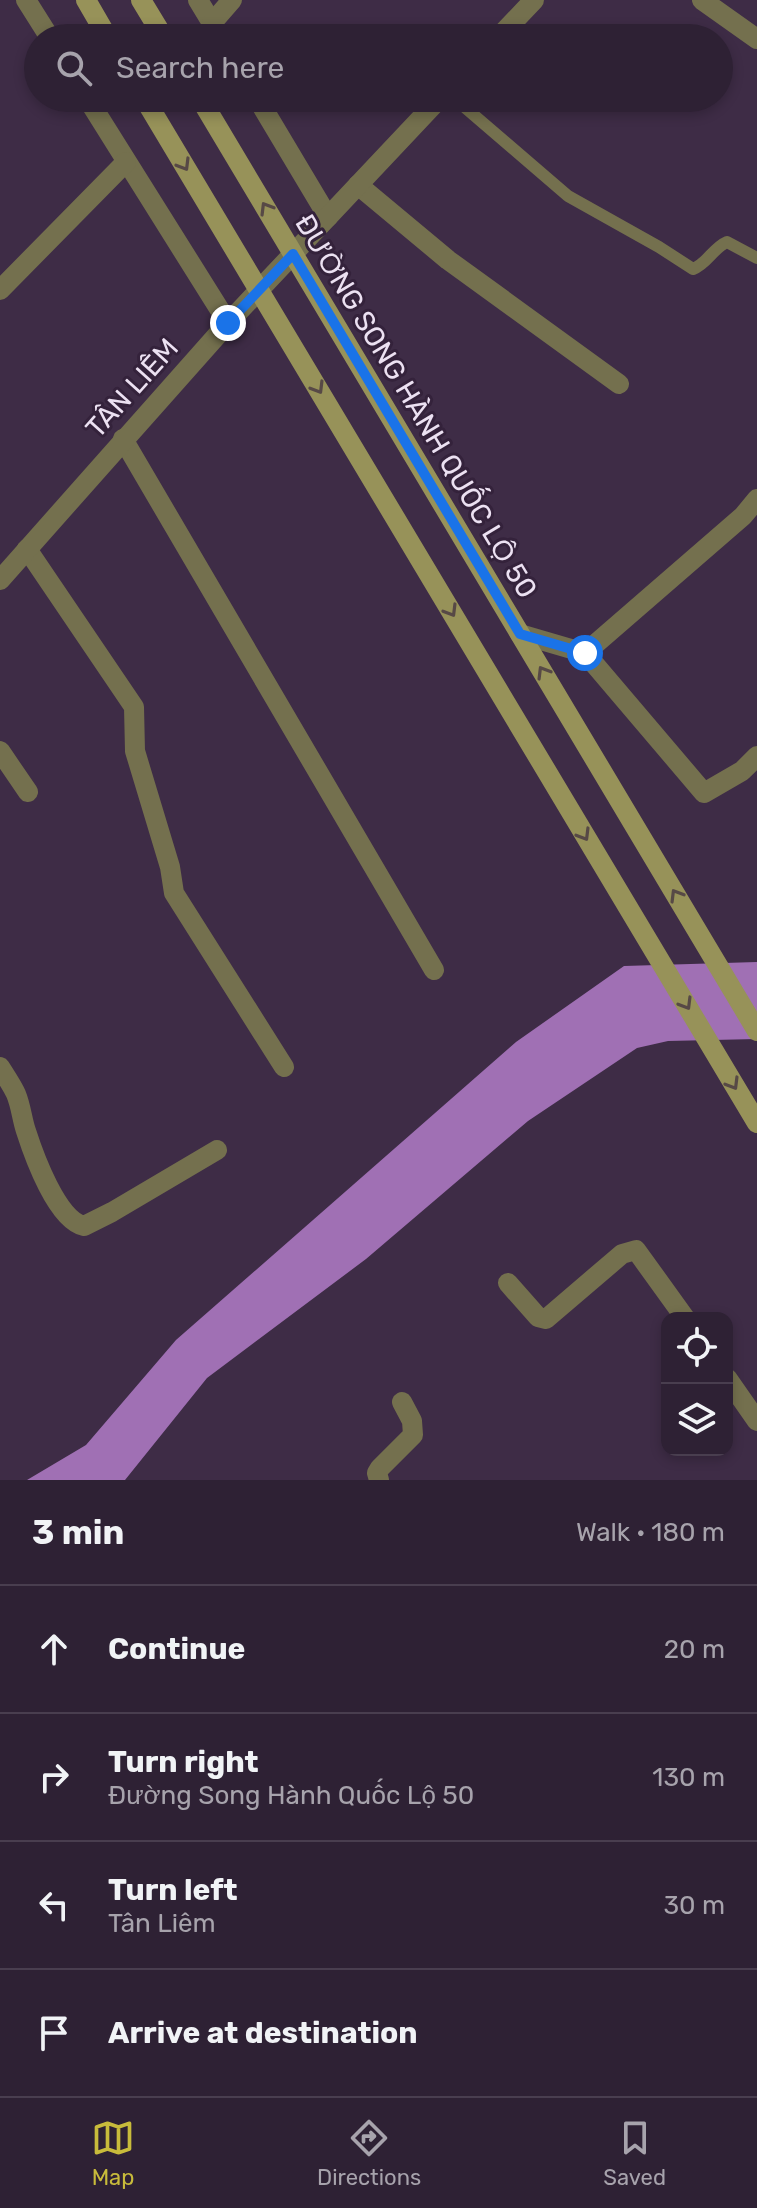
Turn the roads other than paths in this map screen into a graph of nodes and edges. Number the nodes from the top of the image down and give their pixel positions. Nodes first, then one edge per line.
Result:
1 (26, 0) edge
2 (86, 0) edge
3 (141, 0) edge
4 (198, 0) edge
5 (232, 0) edge
6 (534, 0) edge
7 (702, 0) edge
8 (41, 24) edge
9 (100, 24) edge
10 (156, 24) edge
11 (212, 24) edge
12 (219, 24) edge
13 (511, 24) edge
14 (757, 39) edge
15 (96, 112) edge
16 (152, 112) edge
17 (208, 112) edge
18 (265, 112) edge
19 (427, 112) edge
20 (470, 112) edge
21 (126, 162) junction
22 (358, 185) junction
23 (328, 217) junction
24 (293, 254) junction
25 (757, 258) edge
26 (1, 287) edge
27 (259, 290) junction
28 (228, 323) junction
29 (619, 384) dead end
30 (123, 439) junction
31 (757, 499) edge
32 (27, 549) junction
33 (0, 580) edge
34 (520, 634) junction
35 (585, 653) junction
36 (0, 751) edge
37 (757, 756) edge
38 (28, 792) dead end
39 (434, 970) dead end
40 (757, 1031) edge
41 (0, 1067) edge
42 (284, 1067) dead end
43 (757, 1123) edge
44 (217, 1150) dead end
45 (508, 1283) dead end
46 (681, 1312) edge
47 (731, 1384) edge
48 (402, 1402) dead end
49 (757, 1421) edge
50 (379, 1480) edge

1 - 8 street
2 - 9 main road
3 - 10 main road
4 - 11 street
5 - 12 street
6 - 13 street
7 - 14 street
15 - 21 street
16 -> 27 main road
24 -> 17 main road, ĐƯỜNG SONG HÀNH QUỐC LỘ 50
18 - 23 street
19 - 22 street, TÂN LIÊM
20 - 25 lane
21 - 26 street
21 - 28 street
22 - 23 street, TÂN LIÊM
22 - 29 street
23 - 24 street, TÂN LIÊM
24 - 27 street, TÂN LIÊM
24 - 34 main road, ĐƯỜNG SONG HÀNH QUỐC LỘ 50
27 - 28 street, TÂN LIÊM
27 -> 43 main road
28 - 30 street, TÂN LIÊM
30 - 32 street, TÂN LIÊM
30 - 39 street
31 - 35 street
32 - 33 street, TÂN LIÊM
32 - 42 street
34 - 35 street
40 -> 34 main road, ĐƯỜNG SONG HÀNH QUỐC LỘ 50
35 - 37 street
36 - 38 street
41 - 44 street
45 - 46 street
47 - 49 street
48 - 50 street

